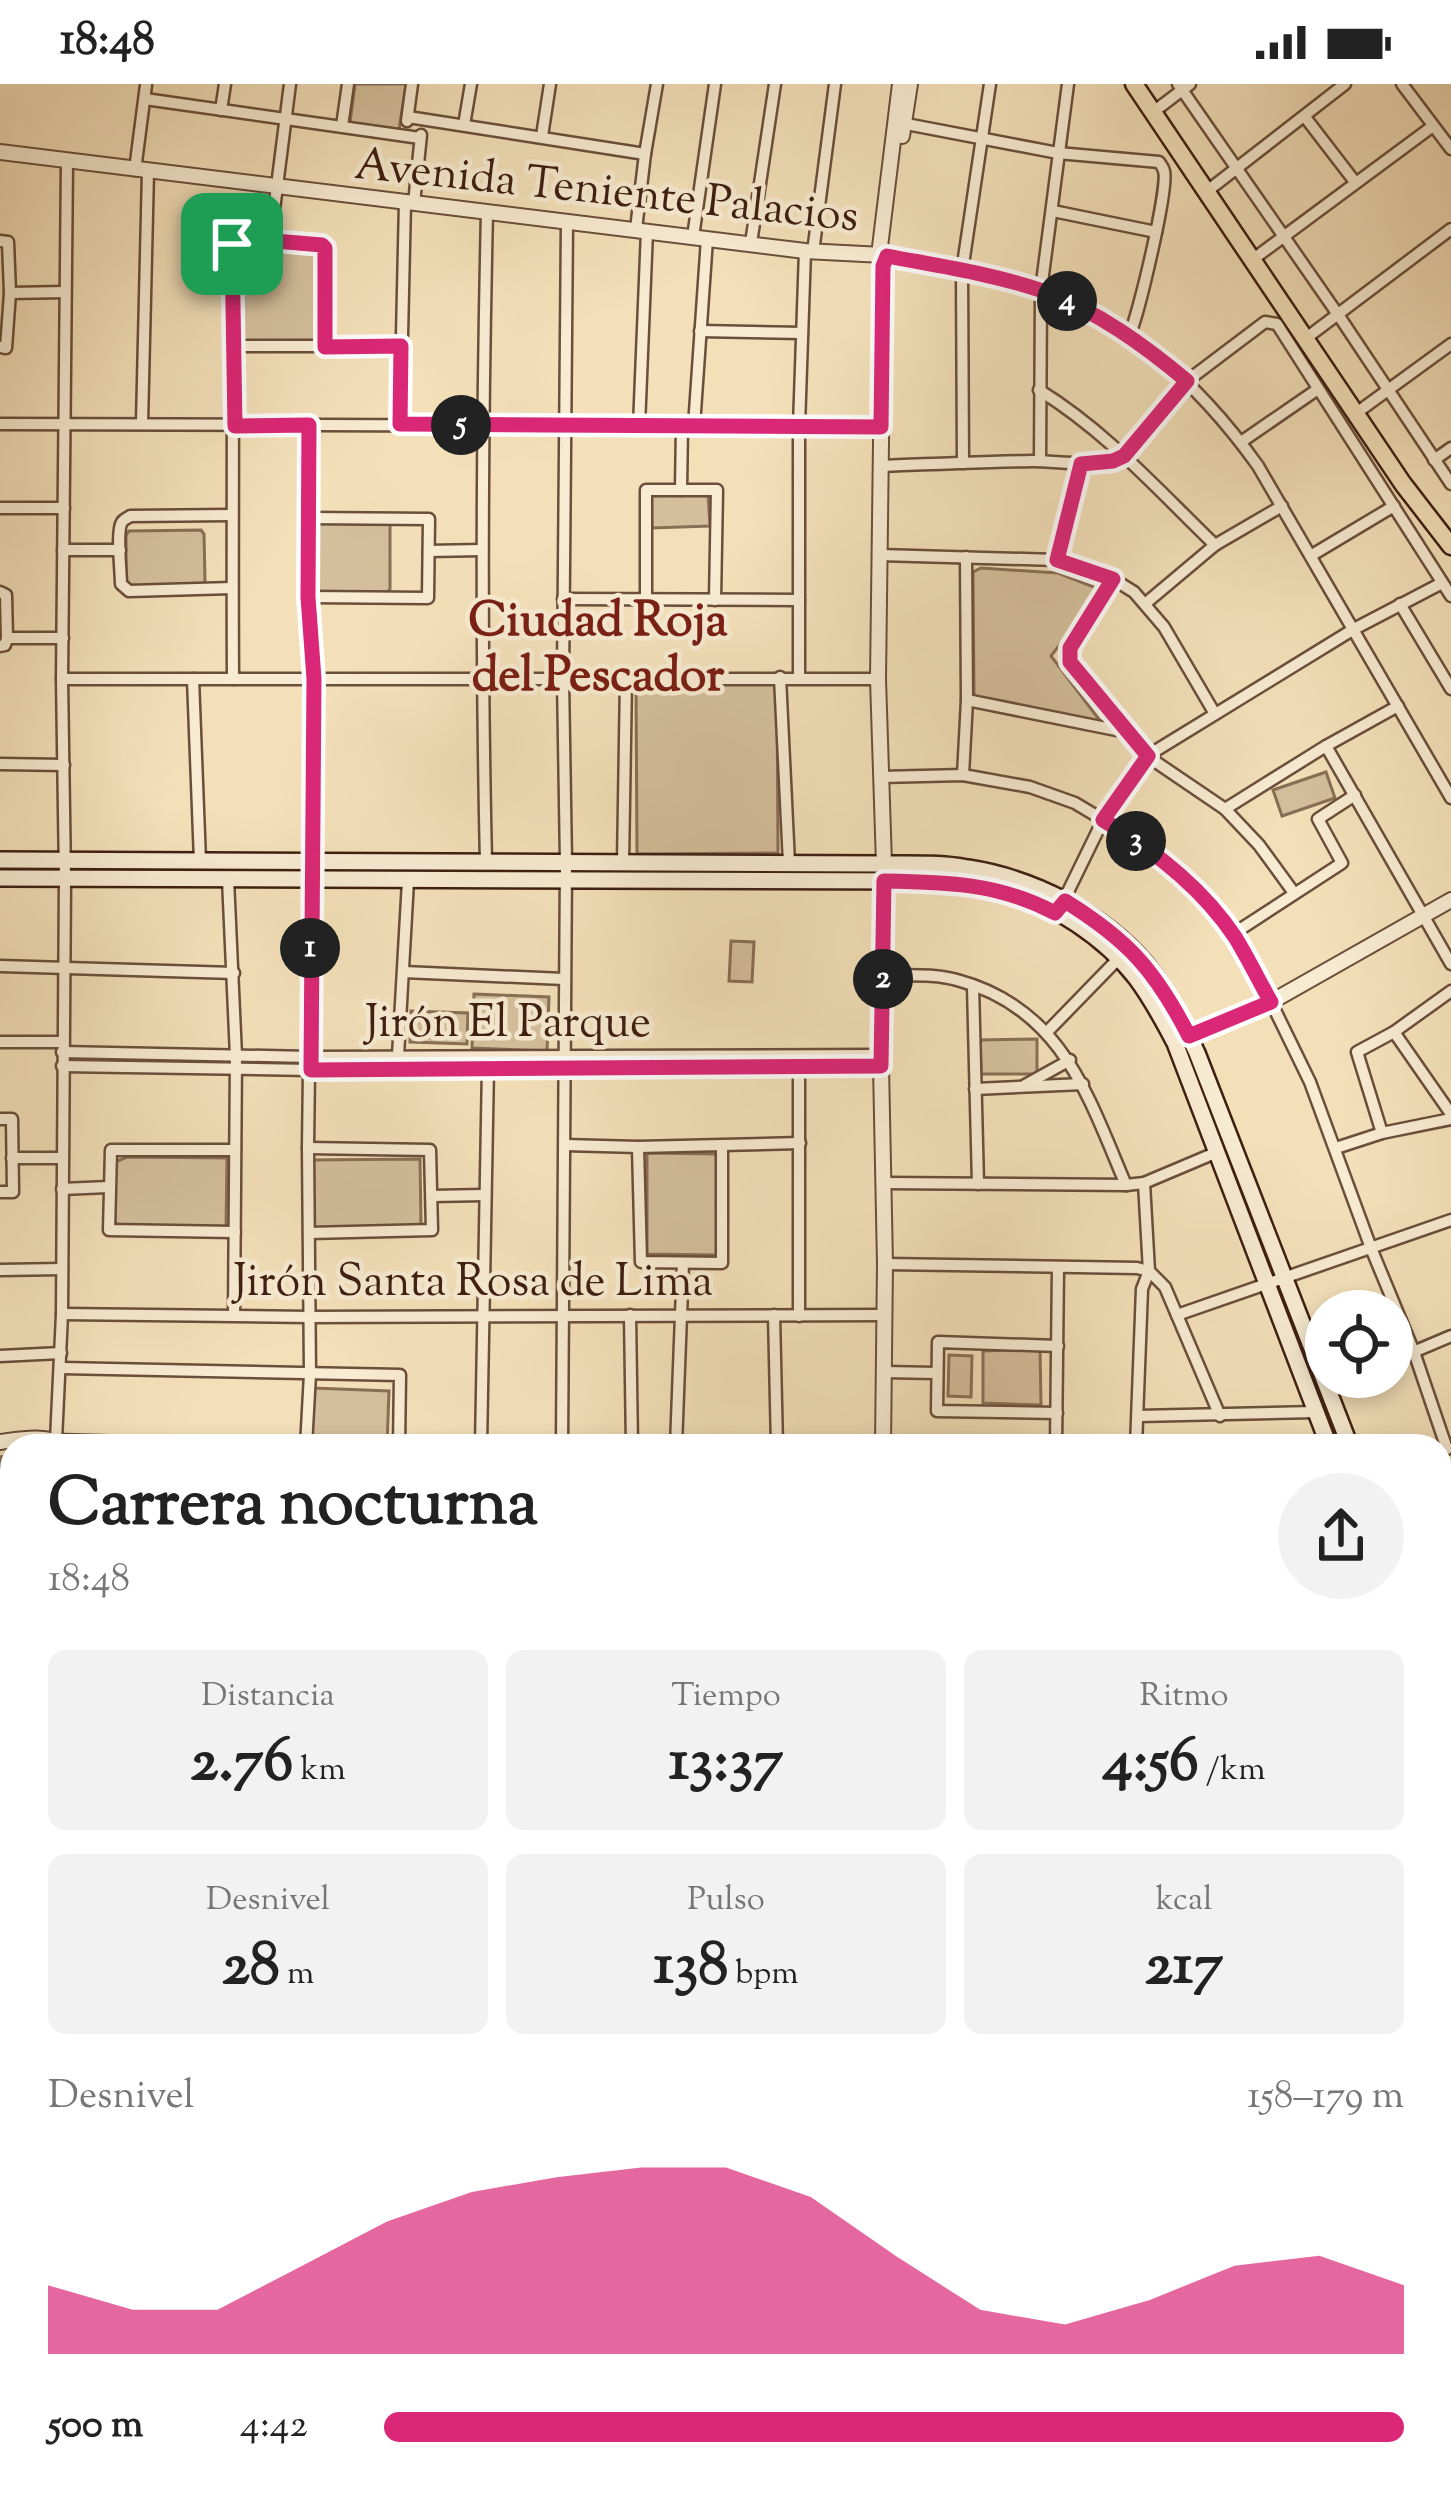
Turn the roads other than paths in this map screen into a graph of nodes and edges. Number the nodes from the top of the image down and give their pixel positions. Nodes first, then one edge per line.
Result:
1 (225, 84) edge
2 (290, 84) edge
3 (348, 84) edge
4 (412, 84) edge
5 (471, 84) edge
6 (550, 84) edge
7 (657, 84) edge
8 (715, 84) edge
9 (775, 84) edge
10 (836, 84) edge
11 (900, 84) edge
12 (910, 84) edge
13 (990, 84) edge
14 (1068, 84) edge
15 (1134, 84) edge
16 (1345, 84) edge
17 (1402, 84) edge
18 (1183, 86) edge
19 (144, 89) edge
20 (221, 110) junction
21 (1152, 112) junction
22 (408, 117) junction
23 (1305, 117) junction
24 (286, 118) junction
25 (423, 119) junction
26 (900, 123) junction
27 (464, 125) junction
28 (342, 126) junction
29 (1433, 126) junction
30 (404, 136) junction
31 (542, 136) junction
32 (420, 138) junction
33 (982, 139) junction
34 (1451, 149) edge
35 (0, 152) edge
36 (1058, 153) junction
37 (645, 154) junction
38 (67, 161) junction
39 (1237, 169) junction
40 (142, 171) junction
41 (1355, 182) junction
42 (278, 187) junction
43 (1206, 192) junction
44 (410, 203) junction
45 (1053, 211) junction
46 (487, 212) junction
47 (567, 222) junction
48 (1451, 229) edge
49 (642, 230) junction
50 (1156, 232) junction
51 (1284, 236) junction
52 (700, 238) junction
53 (0, 241) edge
54 (270, 241) junction
55 (751, 243) junction
56 (809, 251) junction
57 (883, 259) junction
58 (1252, 260) junction
59 (962, 271) junction
60 (1041, 290) junction
61 (10, 292) junction
62 (65, 292) junction
63 (1339, 316) junction
64 (700, 332) junction
65 (802, 333) junction
66 (1129, 336) junction
67 (1305, 339) junction
68 (1451, 344) edge
69 (233, 346) junction
70 (401, 346) junction
71 (0, 347) edge
72 (325, 347) junction
73 (1187, 381) junction
74 (1318, 389) junction
75 (1039, 390) junction
76 (1388, 390) junction
77 (1355, 414) junction
78 (65, 422) junction
79 (142, 423) junction
80 (0, 424) edge
81 (400, 424) junction
82 (565, 424) junction
83 (309, 425) junction
84 (482, 425) junction
85 (235, 426) junction
86 (639, 426) junction
87 (688, 426) junction
88 (799, 426) junction
89 (881, 427) junction
90 (1241, 442) junction
91 (1451, 448) edge
92 (1124, 456) junction
93 (1434, 460) junction
94 (1040, 461) junction
95 (963, 463) junction
96 (1081, 464) junction
97 (882, 466) junction
98 (1451, 484) edge
99 (681, 490) junction
100 (1282, 506) junction
101 (1394, 506) junction
102 (0, 508) edge
103 (64, 508) junction
104 (231, 514) junction
105 (309, 518) junction
106 (1215, 545) junction
107 (1451, 546) edge
108 (63, 550) junction
109 (121, 550) junction
110 (482, 550) junction
111 (429, 551) junction
112 (880, 555) junction
113 (1312, 555) junction
114 (966, 557) junction
115 (1057, 560) junction
116 (1113, 579) junction
117 (1442, 583) junction
118 (232, 588) junction
119 (0, 592) edge
120 (1451, 596) edge
121 (308, 597) junction
122 (563, 599) junction
123 (646, 600) junction
124 (716, 600) junction
125 (799, 600) junction
126 (1146, 603) junction
127 (1400, 604) junction
128 (1354, 628) junction
129 (63, 638) junction
130 (3, 642) edge
131 (780, 677) junction
132 (799, 677) junction
133 (62, 679) junction
134 (194, 679) junction
135 (233, 679) junction
136 (314, 679) junction
137 (562, 679) junction
138 (626, 679) junction
139 (878, 679) junction
140 (482, 680) junction
141 (1451, 689) edge
142 (967, 700) junction
143 (1398, 706) junction
144 (1215, 714) junction
145 (1126, 732) junction
146 (1326, 746) junction
147 (1148, 756) junction
148 (0, 764) edge
149 (64, 765) junction
150 (963, 776) junction
151 (881, 777) junction
152 (1355, 795) junction
153 (1451, 798) edge
154 (1225, 809) junction
155 (1103, 820) junction
156 (0, 860) edge
157 (63, 860) junction
158 (200, 861) junction
159 (313, 861) junction
160 (486, 862) junction
161 (622, 863) junction
162 (789, 863) junction
163 (566, 870) junction
164 (884, 872) junction
165 (0, 878) edge
166 (65, 878) junction
167 (228, 879) junction
168 (310, 880) junction
169 (408, 881) junction
170 (1294, 893) junction
171 (1451, 901) edge
172 (1060, 907) junction
173 (1424, 917) junction
174 (1233, 934) junction
175 (1118, 959) junction
176 (1451, 964) edge
177 (0, 966) edge
178 (62, 968) junction
179 (404, 972) junction
180 (234, 974) junction
181 (883, 975) junction
182 (564, 979) junction
183 (974, 986) junction
184 (1451, 991) edge
185 (1271, 1002) junction
186 (1047, 1032) junction
187 (1394, 1032) junction
188 (1182, 1039) junction
189 (0, 1042) edge
190 (62, 1047) junction
191 (398, 1056) junction
192 (881, 1060) junction
193 (1070, 1060) junction
194 (565, 1061) junction
195 (236, 1063) junction
196 (311, 1064) junction
197 (62, 1066) junction
198 (488, 1067) junction
199 (799, 1067) junction
200 (1083, 1084) junction
201 (1022, 1087) junction
202 (975, 1089) junction
203 (1451, 1116) edge
204 (0, 1119) edge
205 (1382, 1133) junction
206 (800, 1143) junction
207 (565, 1145) junction
208 (722, 1147) junction
209 (308, 1148) junction
210 (638, 1148) junction
211 (1336, 1148) junction
212 (235, 1150) junction
213 (1215, 1153) junction
214 (12, 1158) junction
215 (62, 1159) junction
216 (1144, 1183) junction
217 (884, 1184) junction
218 (978, 1184) junction
219 (1126, 1185) junction
220 (108, 1187) junction
221 (62, 1189) junction
222 (0, 1192) edge
223 (484, 1195) junction
224 (432, 1196) junction
225 (1450, 1224) edge
226 (235, 1232) junction
227 (309, 1233) junction
228 (1371, 1248) junction
229 (683, 1264) junction
230 (885, 1264) junction
231 (1058, 1267) junction
232 (62, 1269) junction
233 (0, 1270) edge
234 (1149, 1270) junction
235 (1286, 1276) junction
236 (1266, 1283) junction
237 (62, 1314) junction
238 (234, 1315) junction
239 (485, 1315) junction
240 (682, 1315) junction
241 (774, 1315) junction
242 (883, 1315) junction
243 (1177, 1315) junction
244 (562, 1316) junction
245 (630, 1316) junction
246 (799, 1316) junction
247 (309, 1317) junction
248 (1305, 1329) edge
249 (1451, 1336) edge
250 (1058, 1346) junction
251 (1414, 1352) junction
252 (61, 1353) junction
253 (0, 1356) edge
254 (61, 1368) junction
255 (885, 1372) junction
256 (936, 1372) junction
257 (310, 1374) junction
258 (1330, 1398) edge
259 (1316, 1412) junction
260 (1057, 1413) junction
261 (1138, 1416) junction
262 (1220, 1416) junction
263 (61, 1434) edge
264 (307, 1434) edge
265 (399, 1434) edge
266 (481, 1434) edge
267 (562, 1434) edge
268 (632, 1434) edge
269 (677, 1434) edge
270 (777, 1434) edge
271 (883, 1434) edge
272 (1056, 1434) edge
273 (1137, 1434) edge
274 (1324, 1434) edge
275 (1345, 1434) edge
276 (1441, 1434) edge

1 - 20 street
2 - 24 street
3 - 28 street
4 - 22 street
5 - 27 street
6 - 31 street
7 - 37 street
8 - 52 street
9 - 55 street
10 - 56 street
11 - 26 street
12 - 26 street
13 - 33 street
14 - 36 street
15 - 21 main road
16 - 23 street
17 - 29 street
18 - 21 street
18 - 39 street
19 - 20 street
19 - 40 street
20 - 24 street
21 - 43 main road
22 - 25 street
22 - 30 street
23 - 39 street
23 - 41 street
24 - 28 street
24 - 42 street
25 - 27 street
25 - 32 street
26 - 33 street
26 - 57 street
27 - 31 street
28 - 30 street
29 - 34 street
29 - 41 street
30 - 32 street
31 - 37 street
32 - 44 street
33 - 36 street
33 - 59 street
35 - 38 street, Avenida Teniente Palacios
36 - 45 street
36 - 50 street
37 - 49 street
38 - 40 street, Avenida Teniente Palacios
38 - 62 street
39 - 43 street
39 - 51 street
40 - 42 street, Avenida Teniente Palacios
40 - 79 street
41 - 51 street
42 - 44 street, Avenida Teniente Palacios
42 - 54 street
43 - 58 main road
44 - 46 street, Avenida Teniente Palacios
44 - 70 street
45 - 50 street
45 - 60 street
46 - 47 street, Avenida Teniente Palacios
46 - 84 street
47 - 49 street, Avenida Teniente Palacios
47 - 82 street
48 - 63 street
49 - 52 street, Avenida Teniente Palacios
49 - 86 street
50 - 66 street
51 - 58 street
51 - 63 street
52 - 55 street, Avenida Teniente Palacios
52 - 64 street
53 - 61 street
54 - 69 street
54 - 72 street
55 - 56 street, Avenida Teniente Palacios
56 - 57 street, Avenida Teniente Palacios
56 - 65 street
57 - 59 street, Avenida Teniente Palacios
57 - 89 street
58 - 67 main road
59 - 60 street, Avenida Teniente Palacios
59 - 95 street
60 - 66 street, Avenida Teniente Palacios
60 - 75 street
61 - 62 street
61 - 71 street
62 - 78 street
63 - 67 street
63 - 76 street
64 - 65 street
64 - 87 street
65 - 88 street
66 - 73 street, Avenida Teniente Palacios
67 - 77 main road
68 - 76 street
69 - 72 street
69 - 85 street
70 - 72 street
70 - 81 street
73 - 74 street
73 - 90 street, Avenida Teniente Palacios
73 - 92 street
74 - 90 street
74 - 101 street
75 - 92 street
75 - 94 street
76 - 77 street
76 - 93 street
77 - 107 main road
78 - 79 street
78 - 80 street
78 - 103 street
79 - 85 street
81 - 83 street
81 - 84 street
82 - 84 street
82 - 86 street
82 - 122 street
83 - 85 street
83 - 105 street
84 - 110 street
85 - 104 street
86 - 87 street
87 - 88 street
87 - 99 street
88 - 89 street
88 - 125 street
89 - 97 street
90 - 100 street, Avenida Teniente Palacios
91 - 93 street
92 - 96 street
92 - 106 street
93 - 98 street
94 - 95 street
94 - 96 street
95 - 97 street
96 - 115 street
97 - 112 street
99 - 123 street
99 - 124 street
100 - 106 street
100 - 113 street, Avenida Teniente Palacios
101 - 113 street
101 - 117 street
102 - 103 street
103 - 108 street
104 - 109 street
104 - 118 street
105 - 111 street
105 - 121 street
106 - 126 street
108 - 109 street
108 - 129 street
109 - 118 street
110 - 111 street
110 - 140 street
111 - 121 street
112 - 114 street
112 - 139 street
113 - 128 street, Avenida Teniente Palacios
114 - 115 street
114 - 142 street
115 - 116 street
116 - 126 street
116 - 145 street
117 - 120 street
117 - 127 street
118 - 135 street
119 - 130 street
121 - 136 street
122 - 123 street
122 - 137 street
123 - 124 street
124 - 125 street
125 - 132 street
126 - 144 street
127 - 128 street
127 - 141 street
128 - 143 street, Avenida Teniente Palacios
128 - 144 street
129 - 130 street
129 - 133 street
131 - 132 street
131 - 138 street
131 - 162 street
132 - 139 street
133 - 134 street
133 - 149 street
134 - 135 street
134 - 158 street
135 - 136 street
136 - 140 street
136 - 159 street
137 - 138 street
137 - 140 street
137 - 163 street
138 - 161 street
139 - 151 street
140 - 160 street
142 - 145 street
142 - 150 street
143 - 146 street
143 - 153 street, Avenida Teniente Palacios
144 - 147 street
145 - 147 street
146 - 152 street
146 - 154 street
147 - 154 street
147 - 155 street
148 - 149 street
149 - 157 street
150 - 151 street
150 - 155 street
151 - 164 street
152 - 170 street
152 - 173 street
154 - 170 street
155 - 172 street
155 - 174 street
156 - 157 main road
157 - 158 main road
157 - 166 street
158 - 159 main road
159 - 160 main road
159 - 168 street
160 - 163 main road
161 - 162 main road
161 - 163 main road
162 - 164 main road
163 - 164 main road
163 - 169 main road
163 - 182 street
164 - 172 main road
164 - 181 street
165 - 166 main road
166 - 167 main road
166 - 178 street
167 - 168 main road
167 - 180 street
168 - 169 main road
168 - 196 street
169 - 179 street
170 - 174 street
171 - 173 street
172 - 175 main road
172 - 188 main road
173 - 176 street
173 - 185 street
174 - 185 street
175 - 186 street
175 - 188 main road
177 - 178 street
178 - 180 street
178 - 190 street
179 - 182 street
179 - 191 street
180 - 195 street
181 - 183 street
181 - 192 street
182 - 194 street
183 - 186 street
183 - 202 street
184 - 187 street
185 - 188 street
185 - 211 street
186 - 193 street
187 - 203 street
187 - 205 street
188 - 213 main road
188 - 235 main road
189 - 190 street, Jirón El Parque
190 - 195 street, Jirón El Parque
190 - 197 street
191 - 194 street, Jirón El Parque
191 - 196 street, Jirón El Parque
192 - 194 street, Jirón El Parque
192 - 199 street, Jirón El Parque
192 - 217 street
193 - 200 street
193 - 201 street
194 - 198 street, Jirón El Parque
194 - 199 street, Jirón El Parque
194 - 207 street
195 - 196 street, Jirón El Parque
195 - 197 street, Jirón El Parque
195 - 212 street
196 - 198 street, Jirón El Parque
196 - 209 street
197 - 215 street
198 - 223 street
199 - 206 street
200 - 201 street
200 - 219 street
201 - 202 street
202 - 218 street
203 - 205 street
204 - 214 street
205 - 211 street
206 - 208 street
206 - 246 street
207 - 210 street
207 - 244 street
208 - 210 street
208 - 229 street
209 - 224 street
209 - 227 street
210 - 229 street
211 - 228 street
212 - 220 street
212 - 226 street
213 - 216 street
213 - 236 main road
214 - 215 street
214 - 222 street
215 - 221 street
216 - 219 street
216 - 234 street
217 - 218 street
217 - 230 street
218 - 219 street
220 - 221 street
220 - 226 street
221 - 232 street
223 - 224 street
223 - 239 street
224 - 227 street
225 - 228 street
226 - 238 street
227 - 247 street
228 - 235 street
228 - 251 street
229 - 240 street
230 - 231 street
230 - 242 street
231 - 234 street
231 - 250 street
232 - 233 street
232 - 237 street
234 - 243 street
234 - 261 street
235 - 236 street
235 - 248 main road
236 - 243 street
236 - 259 main road
237 - 238 street, Jirón Santa Rosa de Lima
237 - 252 street
238 - 247 street, Jirón Santa Rosa de Lima
239 - 244 street, Jirón Santa Rosa de Lima
239 - 247 street, Jirón Santa Rosa de Lima
239 - 266 street
240 - 241 street, Jirón Santa Rosa de Lima
240 - 245 street, Jirón Santa Rosa de Lima
240 - 269 street
241 - 246 street, Jirón Santa Rosa de Lima
241 - 270 street
242 - 246 street, Jirón Santa Rosa de Lima
242 - 255 street
243 - 262 street
244 - 245 street, Jirón Santa Rosa de Lima
244 - 267 street
245 - 268 street
247 - 257 street
249 - 251 street
250 - 256 street
250 - 260 street
251 - 276 street
252 - 253 street
252 - 254 street
254 - 257 street
254 - 263 street
255 - 256 street
255 - 271 street
256 - 260 street
257 - 264 street
257 - 265 street
258 - 275 main road
259 - 262 street
259 - 274 main road
260 - 272 street
261 - 262 street
261 - 273 street

